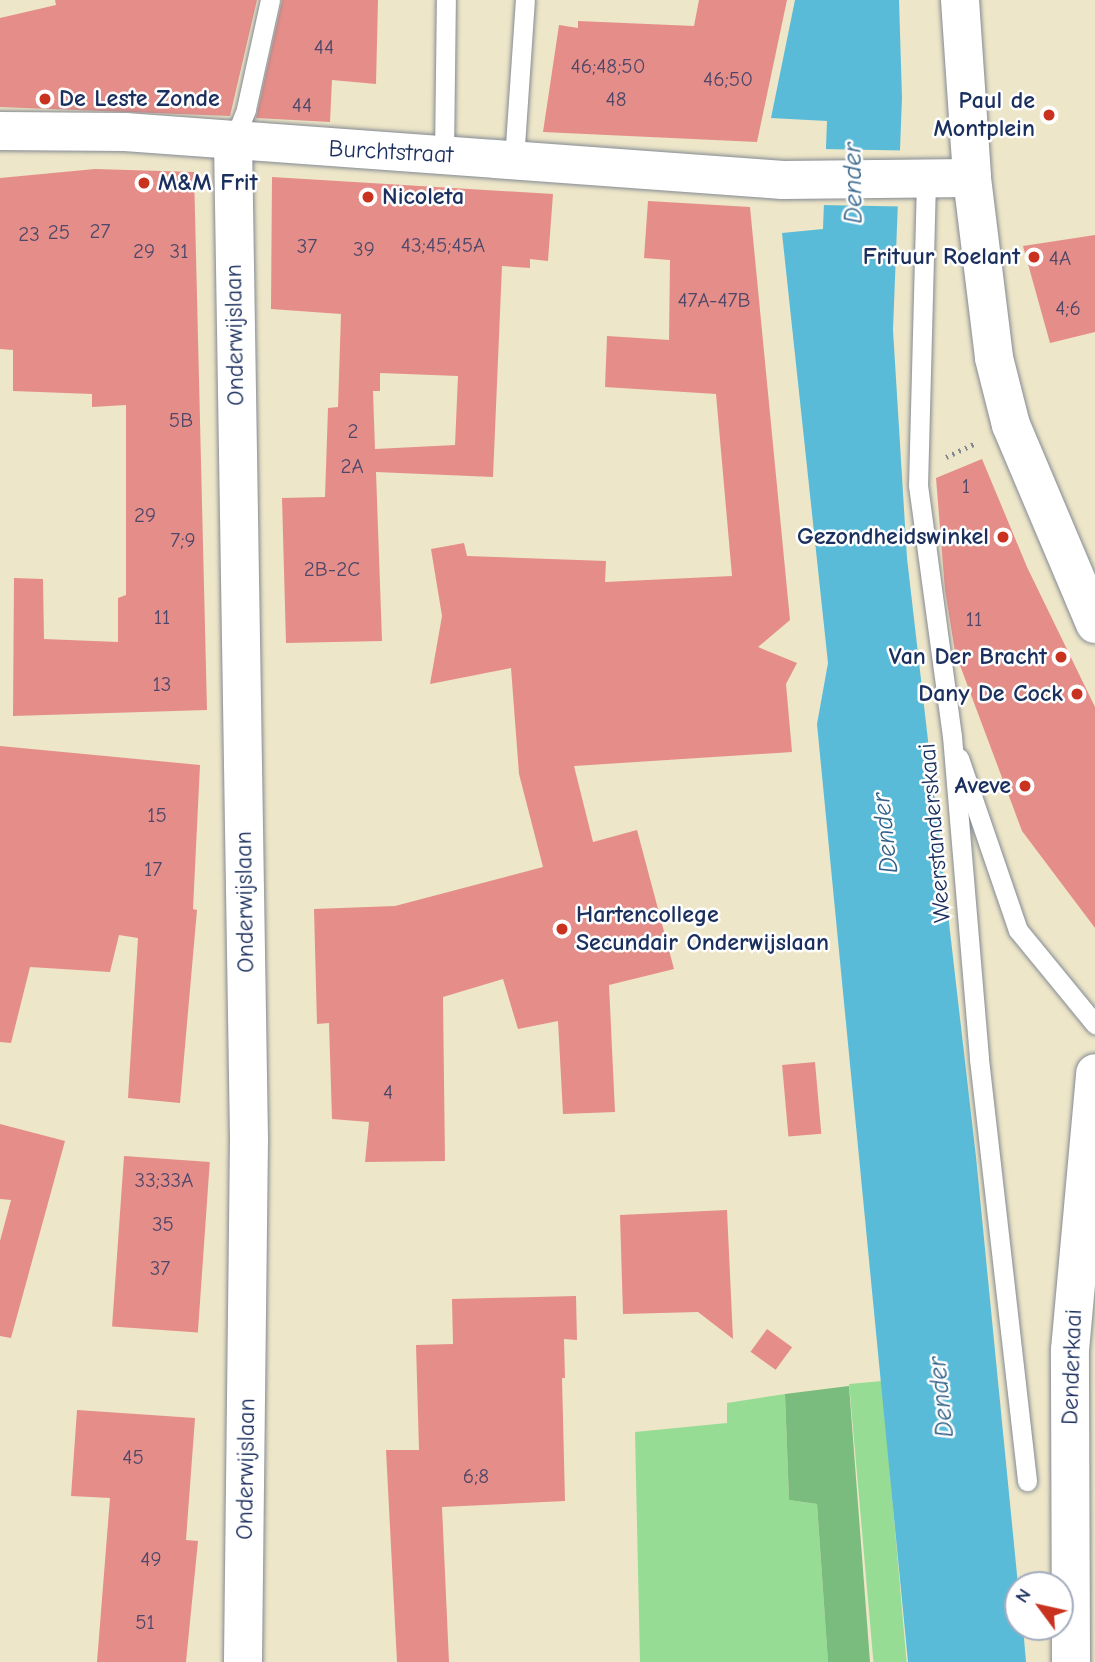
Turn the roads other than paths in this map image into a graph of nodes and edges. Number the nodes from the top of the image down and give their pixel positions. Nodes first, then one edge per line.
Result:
1 (270, 0) edge
2 (446, 0) edge
3 (525, 0) edge
4 (960, 0) edge
5 (0, 131) edge
6 (233, 142) junction
7 (444, 155) junction
8 (514, 160) junction
9 (972, 178) junction
10 (915, 181) junction
11 (1095, 624) edge
12 (952, 736) junction
13 (1095, 1024) edge
14 (1095, 1073) edge
15 (1027, 1481) dead end
16 (243, 1662) edge
17 (1071, 1662) edge

1 - 6 lane
2 - 7 lane
3 - 8 lane
4 - 9 street
5 - 6 street, Burchtstraat
6 - 7 street, Burchtstraat
6 - 16 street, Onderwijslaan
7 - 8 street, Burchtstraat
8 - 10 street, Burchtstraat
9 - 10 street
9 - 11 street
10 - 12 lane, Weerstanderskaai
12 - 13 lane
12 - 15 lane, Weerstanderskaai
14 - 17 street, Denderkaai

